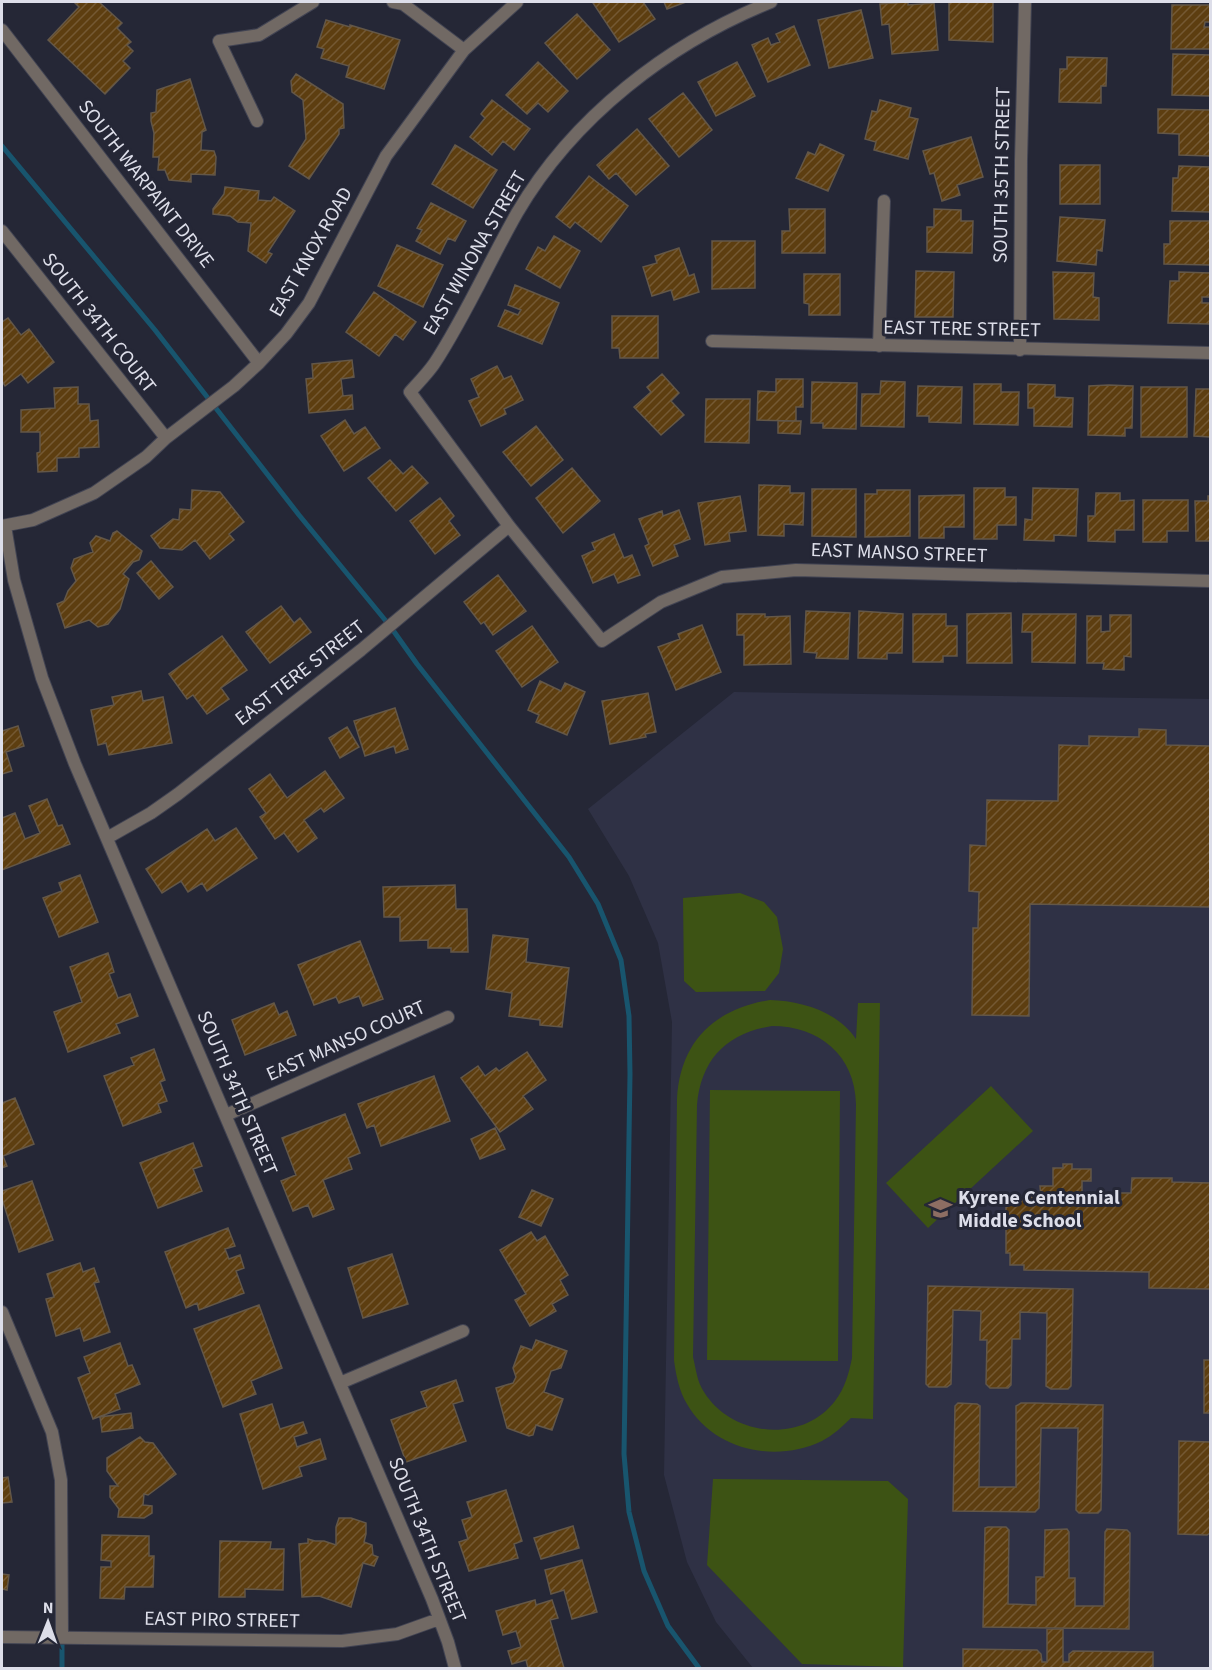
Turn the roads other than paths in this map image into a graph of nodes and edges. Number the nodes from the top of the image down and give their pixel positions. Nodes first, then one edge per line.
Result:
1 (313, 2) edge
2 (393, 2) edge
3 (517, 2) edge
4 (771, 2) edge
5 (1025, 2) edge
6 (2, 30) edge
7 (464, 50) junction
8 (258, 121) dead end
9 (885, 201) dead end
10 (2, 231) edge
11 (712, 341) dead end
12 (879, 346) junction
13 (1020, 350) junction
14 (1210, 353) edge
15 (259, 363) junction
16 (166, 438) junction
17 (3, 526) edge
18 (509, 526) junction
19 (1210, 581) edge
20 (107, 838) junction
21 (448, 1017) dead end
22 (226, 1115) junction
23 (2, 1312) edge
24 (463, 1331) dead end
25 (340, 1383) junction
26 (439, 1619) junction
27 (2, 1637) edge
28 (62, 1638) junction
29 (454, 1668) edge

1 - 8 street
2 - 7 street
3 - 7 street, EAST KNOX ROAD
4 - 18 street, EAST WINONA STREET
5 - 13 street, SOUTH 35TH STREET
6 - 15 street, SOUTH WARPAINT DRIVE
7 - 15 street, EAST KNOX ROAD
9 - 12 street
10 - 16 street, SOUTH 34TH COURT
11 - 12 street, EAST TERE STREET
12 - 13 street, EAST TERE STREET
13 - 14 street, EAST TERE STREET
15 - 16 street, EAST KNOX ROAD
16 - 17 street, EAST KNOX ROAD
17 - 20 street, SOUTH 34TH STREET
18 - 19 street, EAST MANSO STREET
18 - 20 street, EAST TERE STREET
20 - 22 street, SOUTH 34TH STREET
21 - 22 street, EAST MANSO COURT
22 - 25 street, SOUTH 34TH STREET
23 - 28 street
24 - 25 street
25 - 26 street, SOUTH 34TH STREET
26 - 28 street, EAST PIRO STREET
26 - 29 street, SOUTH 34TH STREET
27 - 28 street, EAST PIRO STREET

